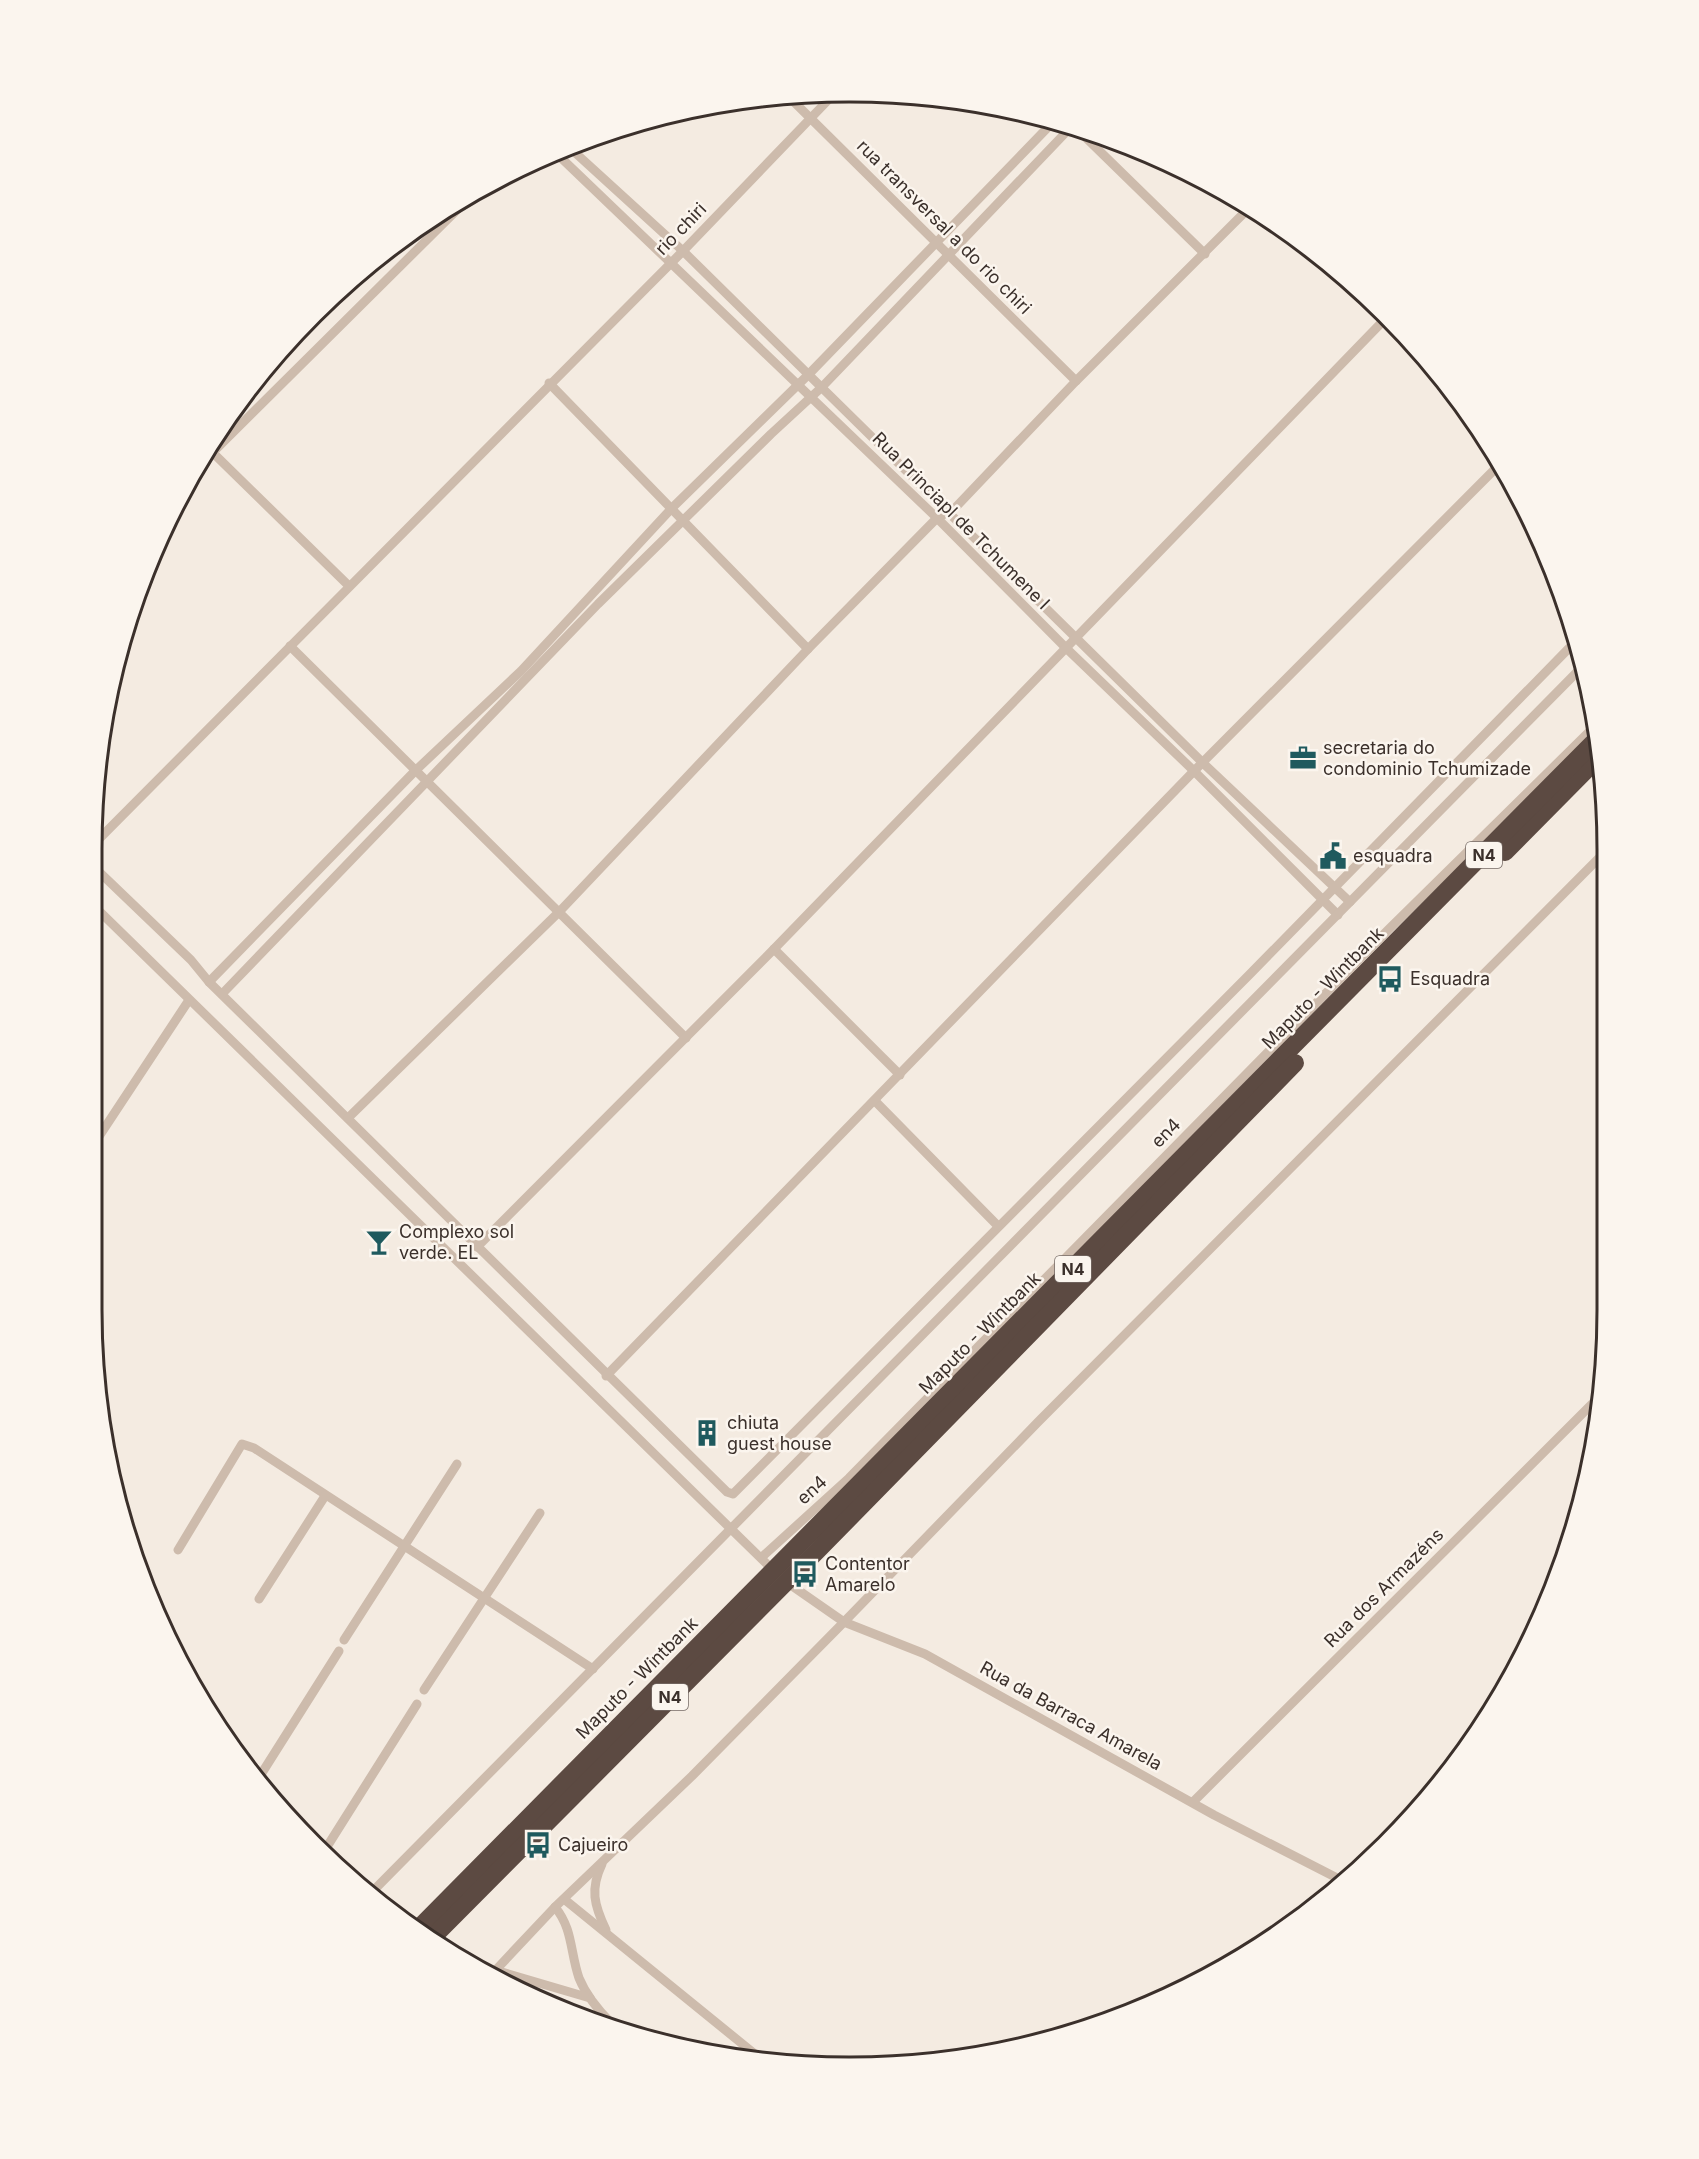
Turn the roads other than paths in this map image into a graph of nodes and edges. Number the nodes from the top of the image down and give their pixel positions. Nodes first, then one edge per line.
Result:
1 (825, 103) edge
2 (797, 104) edge
3 (811, 118) junction
4 (1047, 128) edge
5 (1065, 134) edge
6 (1090, 142) edge
7 (577, 154) edge
8 (563, 159) edge
9 (1243, 214) edge
10 (445, 221) edge
11 (938, 243) junction
12 (682, 251) junction
13 (1204, 254) junction
14 (950, 255) junction
15 (671, 262) junction
16 (1381, 324) edge
17 (809, 374) junction
18 (1076, 381) junction
19 (549, 383) junction
20 (799, 384) junction
21 (822, 387) junction
22 (812, 397) junction
23 (229, 432) edge
24 (215, 456) edge
25 (1494, 470) edge
26 (672, 508) junction
27 (948, 512) junction
28 (937, 518) junction
29 (684, 520) junction
30 (349, 586) junction
31 (1076, 637) junction
32 (290, 646) junction
33 (1066, 648) junction
34 (1569, 648) edge
35 (808, 650) junction
36 (1576, 673) edge
37 (1588, 733) edge
38 (1590, 746) edge
39 (1203, 763) junction
40 (1592, 764) edge
41 (415, 771) junction
42 (1194, 771) junction
43 (426, 782) junction
44 (103, 835) edge
45 (1597, 860) edge
46 (102, 875) edge
47 (1336, 886) junction
48 (1323, 899) junction
49 (1350, 902) junction
50 (560, 911) junction
51 (102, 914) edge
52 (1338, 915) junction
53 (774, 949) junction
54 (209, 982) junction
55 (222, 994) junction
56 (189, 1000) junction
57 (686, 1038) junction
58 (900, 1075) junction
59 (875, 1101) junction
60 (348, 1118) junction
61 (102, 1132) edge
62 (997, 1225) junction
63 (477, 1246) junction
64 (606, 1376) junction
65 (1591, 1405) edge
66 (458, 1464) dead end
67 (325, 1496) junction
68 (540, 1513) dead end
69 (732, 1529) junction
70 (406, 1546) junction
71 (178, 1550) dead end
72 (774, 1570) junction
73 (484, 1596) junction
74 (259, 1599) dead end
75 (844, 1622) junction
76 (344, 1640) dead end
77 (339, 1651) dead end
78 (593, 1670) junction
79 (424, 1690) dead end
80 (417, 1704) dead end
81 (262, 1772) edge
82 (1193, 1802) junction
83 (328, 1845) edge
84 (604, 1859) junction
85 (1336, 1877) edge
86 (376, 1888) edge
87 (564, 1899) junction
88 (555, 1907) junction
89 (423, 1924) edge
90 (607, 1931) junction
91 (437, 1933) edge
92 (497, 1968) edge
93 (515, 1978) edge
94 (590, 1998) junction
95 (605, 2015) edge
96 (751, 2051) edge

1 - 3 street, rio chiri
2 - 3 street, rua transversal a do rio chiri
3 - 11 street, rua transversal a do rio chiri
3 - 12 street, rio chiri
4 - 11 street
5 - 14 street
6 - 13 street
7 - 12 street, Rua Princiapl de Tchumene I
8 - 15 street, Rua Princiapl de Tchumene I
9 - 13 street
10 - 23 street
11 - 14 street, rua transversal a do rio chiri
11 - 17 street
12 - 15 street, rio chiri
12 - 17 street, Rua Princiapl de Tchumene I
13 - 18 street
14 - 18 street, rua transversal a do rio chiri
14 - 21 street
15 - 19 street, rio chiri
15 - 20 street, Rua Princiapl de Tchumene I
16 - 31 street
17 - 20 street
17 - 21 street, Rua Princiapl de Tchumene I
18 - 27 street
19 - 26 street
19 - 30 street, rio chiri
20 - 22 street, Rua Princiapl de Tchumene I
20 - 26 street
21 - 22 street
21 - 27 street, Rua Princiapl de Tchumene I
22 - 28 street, Rua Princiapl de Tchumene I
22 - 29 street
24 - 30 street
25 - 39 street
26 - 29 street
26 - 41 street
27 - 28 street
27 - 31 street, Rua Princiapl de Tchumene I
28 - 33 street, Rua Princiapl de Tchumene I
28 - 35 street
29 - 35 street
29 - 43 street
30 - 32 street, rio chiri
31 - 33 street
31 - 39 street, Rua Princiapl de Tchumene I
32 - 41 street
32 - 44 street, rio chiri
33 - 42 street, Rua Princiapl de Tchumene I
33 - 53 street
34 - 47 street
35 - 50 street
36 - 49 street
37 - 72 street, en4
38 - 72 highway, Maputo - Wintbank / N4
39 - 42 street
39 - 47 street, Rua Princiapl de Tchumene I
40 - 72 highway, Maputo - Wintbank / N4
41 - 43 street
41 - 54 street
42 - 48 street, Rua Princiapl de Tchumene I
42 - 58 street
43 - 50 street
43 - 55 street
45 - 75 street
46 - 54 street
47 - 48 street
47 - 49 street, Rua Princiapl de Tchumene I
48 - 52 street, Rua Princiapl de Tchumene I
48 - 62 street
49 - 52 street
50 - 57 street
50 - 60 street
51 - 56 street, Rua da Barraca Amarela
52 - 69 street
53 - 57 street
53 - 58 street
54 - 55 street
55 - 60 street
56 - 61 street
56 - 69 street, Rua da Barraca Amarela
57 - 63 street
58 - 59 street
59 - 62 street
59 - 64 street
60 - 63 street
62 - 64 street
63 - 64 street
65 - 82 street, Rua dos Armazéns
66 - 70 street
67 - 70 street
67 - 71 street
67 - 74 street
68 - 73 street
69 - 72 street, Rua da Barraca Amarela
69 - 78 street
70 - 73 street
70 - 76 street
72 - 75 street, Rua da Barraca Amarela
72 - 89 highway, Maputo - Wintbank / N4
72 - 91 highway, Maputo - Wintbank / N4
73 - 78 street
73 - 79 street
75 - 82 street, Rua da Barraca Amarela
75 - 84 street
77 - 81 street
78 - 86 street
80 - 83 street
82 - 85 street, Rua da Barraca Amarela
84 - 87 street
84 - 90 street
87 - 88 street
87 - 90 street
88 - 92 street
88 - 94 street
90 - 96 street
93 - 94 street
94 - 95 street

